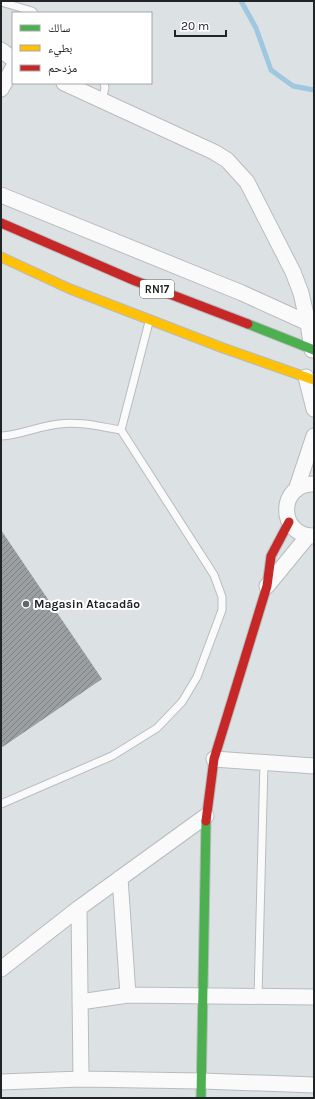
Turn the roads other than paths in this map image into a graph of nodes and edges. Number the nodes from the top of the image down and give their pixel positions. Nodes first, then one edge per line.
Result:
1 (1, 2) edge
2 (33, 12) edge
3 (1, 50) edge
4 (12, 58) edge
5 (12, 70) edge
6 (66, 84) edge
7 (104, 84) edge
8 (1, 89) edge
9 (102, 100) junction
10 (1, 195) edge
11 (1, 223) edge
12 (1, 257) edge
13 (150, 320) junction
14 (308, 323) junction
15 (313, 350) edge
16 (310, 379) edge
17 (314, 409) edge
18 (121, 430) junction
19 (1, 436) edge
20 (314, 436) edge
21 (314, 484) edge
22 (296, 490) junction
23 (289, 522) junction
24 (311, 536) edge
25 (267, 586) junction
26 (214, 759) junction
27 (264, 762) junction
28 (314, 766) edge
29 (1, 804) edge
30 (206, 816) junction
31 (120, 878) junction
32 (79, 908) junction
33 (1, 969) edge
34 (128, 995) junction
35 (203, 995) junction
36 (258, 996) junction
37 (314, 997) edge
38 (80, 1002) junction
39 (81, 1079) junction
40 (202, 1081) junction
41 (1, 1082) edge
42 (314, 1085) edge
43 (201, 1098) edge

1 - 2 lane
3 - 4 street
5 - 8 street
6 - 9 street
7 - 9 lane
9 - 14 street
10 - 14 street
11 - 15 main road, RN17
12 - 13 main road, RN17
13 - 16 main road, RN17
13 - 18 lane
14 - 15 street
16 - 17 street
18 - 19 lane
18 - 29 lane
20 - 22 street
21 - 22 street
22 - 23 street
23 - 24 street
23 - 25 main road
24 - 25 street
25 - 26 main road
26 - 27 street
26 - 30 main road
27 - 28 street
27 - 36 lane
30 - 31 street
30 - 35 main road
31 - 32 street
31 - 34 street
32 - 33 street
32 - 38 street
34 - 35 street
34 - 38 street
35 - 36 street
35 - 40 main road
36 - 37 street
38 - 39 street
39 - 40 street
39 - 41 street
40 - 42 street
40 - 43 main road

